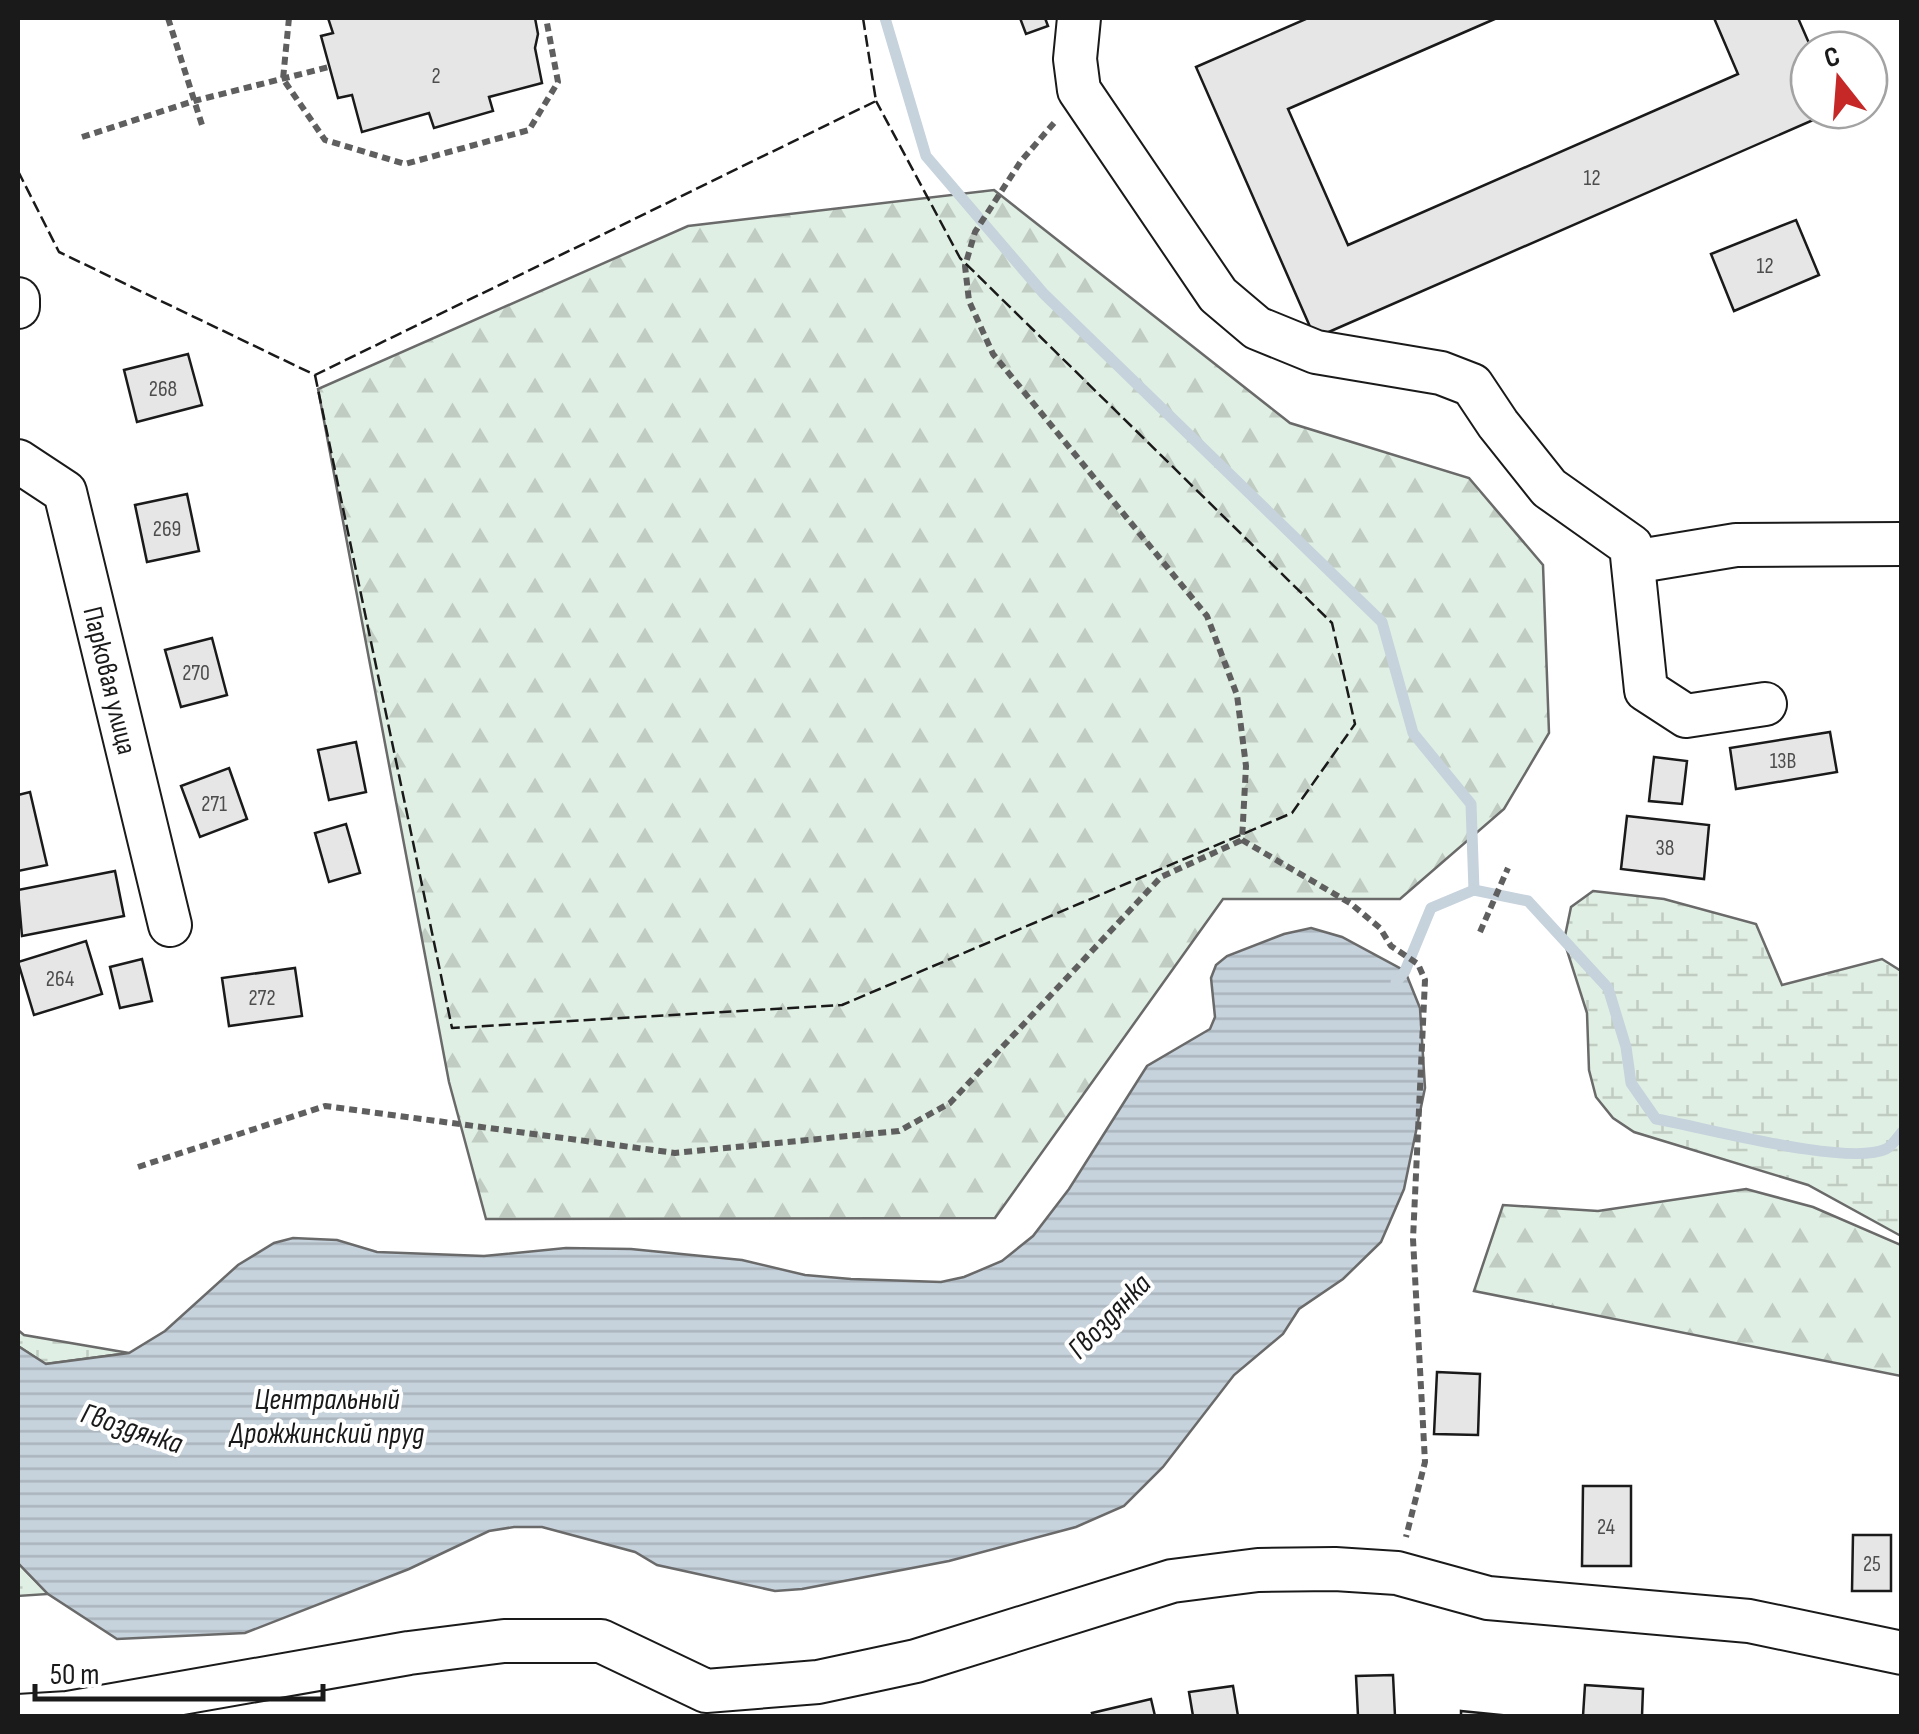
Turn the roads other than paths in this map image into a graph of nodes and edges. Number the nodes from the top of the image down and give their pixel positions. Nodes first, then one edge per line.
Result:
1 (1080, 18) edge
2 (18, 300) edge
3 (18, 307) edge
4 (18, 461) edge
5 (1902, 544) edge
6 (1634, 562) junction
7 (1765, 704) dead end
8 (170, 925) dead end
9 (1902, 1652) edge
10 (706, 1704) edge
11 (18, 1716) edge

1 - 6 street
2 - 3 street
4 - 8 street, Парковая улица
5 - 6 street
6 - 7 street
9 - 10 street
10 - 11 street

